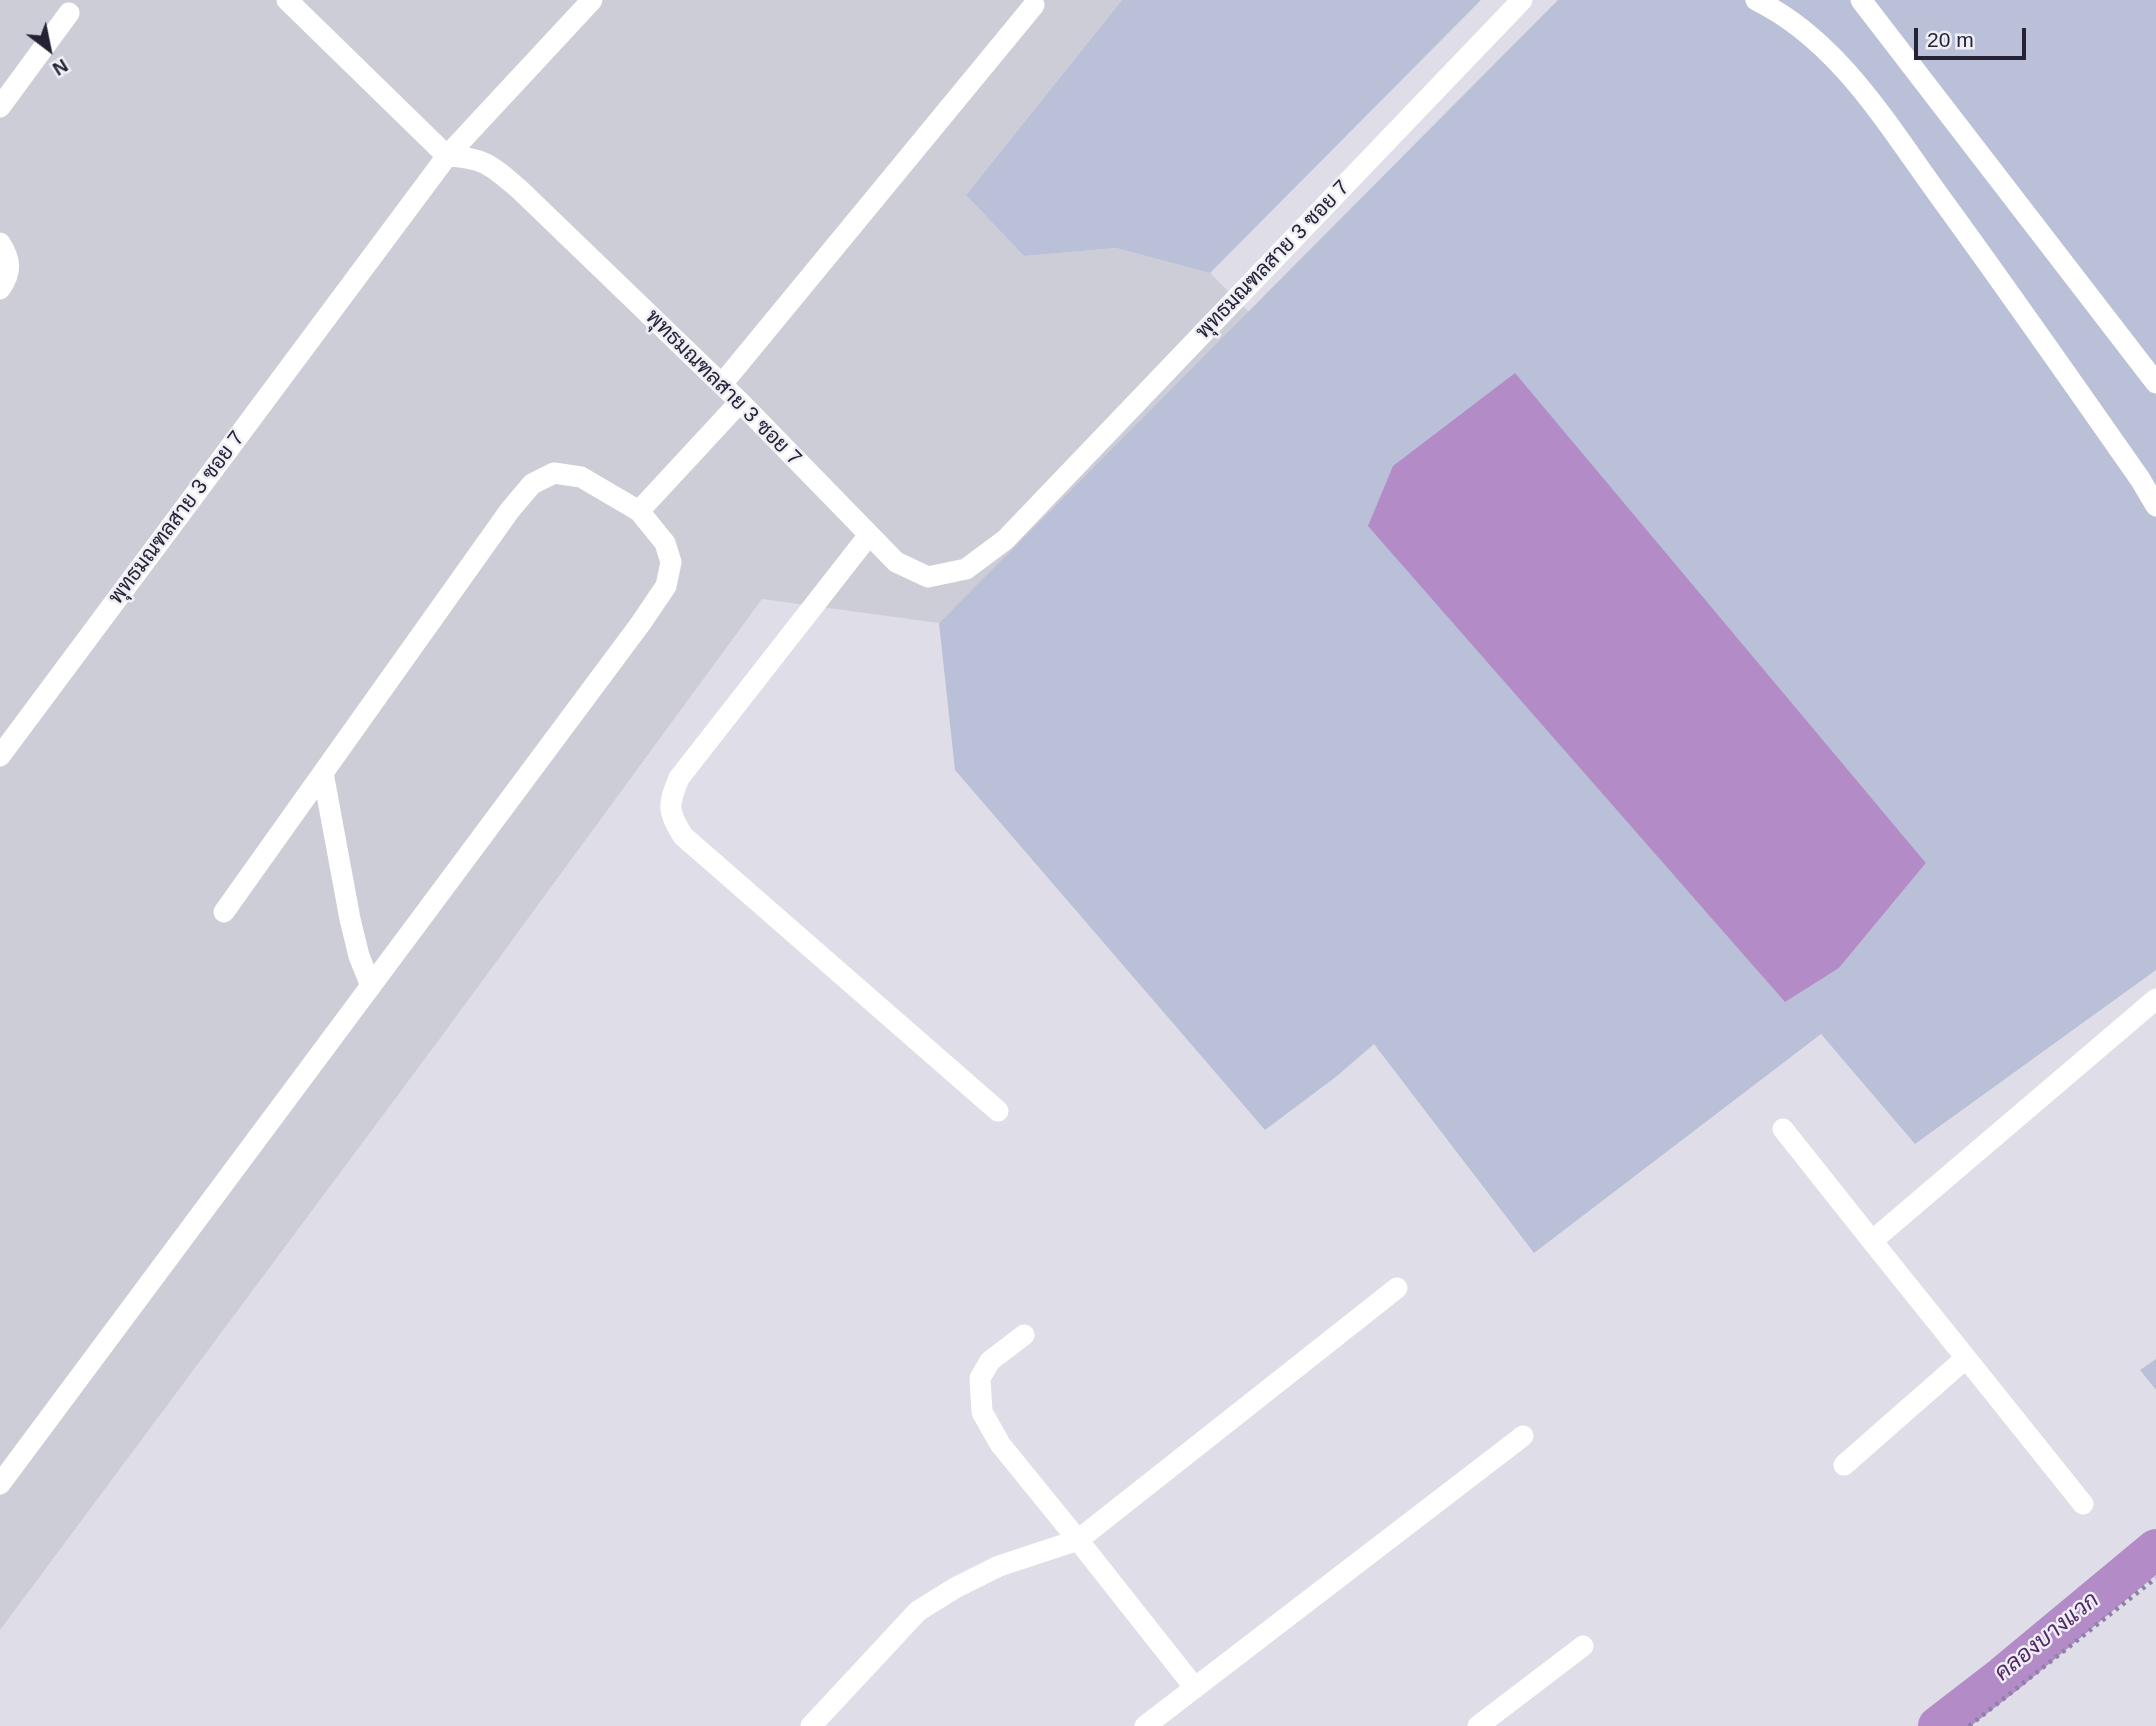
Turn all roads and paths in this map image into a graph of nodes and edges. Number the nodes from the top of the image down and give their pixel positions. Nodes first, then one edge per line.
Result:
1 (287, 0) edge
2 (592, 0) edge
3 (1522, 0) edge
4 (1756, 0) edge
5 (1861, 0) edge
6 (1034, 5) dead end
7 (69, 13) dead end
8 (0, 107) edge
9 (447, 156) junction
10 (0, 243) edge
11 (0, 289) edge
12 (2156, 383) edge
13 (722, 384) junction
14 (740, 402) junction
15 (2156, 506) edge
16 (639, 511) junction
17 (869, 535) junction
18 (0, 756) edge
19 (323, 773) junction
20 (224, 912) dead end
21 (371, 986) junction
22 (2156, 999) edge
23 (998, 1111) dead end
24 (1783, 1129) dead end
25 (1872, 1241) junction
26 (1397, 1289) dead end
27 (1024, 1335) dead end
28 (1966, 1358) junction
29 (1523, 1436) dead end
30 (1844, 1465) dead end
31 (0, 1484) edge
32 (2082, 1504) dead end
33 (1078, 1540) junction
34 (2156, 1578) edge
35 (1583, 1646) dead end
36 (1195, 1688) junction
37 (811, 1726) edge
38 (1145, 1726) edge
39 (1478, 1726) edge
40 (1969, 1726) edge

1 - 9 street
2 - 9 street
3 - 17 street, พุทธมณฑลสาย 3 ซอย 7
4 - 15 street
5 - 12 street
6 - 13 street
7 - 8 street
9 - 13 street, พุทธมณฑลสาย 3 ซอย 7
9 - 18 street, พุทธมณฑลสาย 3 ซอย 7
10 - 11 street
13 - 14 street, พุทธมณฑลสาย 3 ซอย 7
14 - 16 street
14 - 17 street, พุทธมณฑลสาย 3 ซอย 7
16 - 19 street
16 - 21 street
17 - 23 street
19 - 20 street
19 - 21 street
21 - 31 street
22 - 25 street
24 - 25 street
25 - 28 street
26 - 33 street
27 - 33 street
28 - 30 street
28 - 32 street
29 - 36 street
33 - 36 street
33 - 37 street
34 - 40 path
35 - 39 street
36 - 38 street

